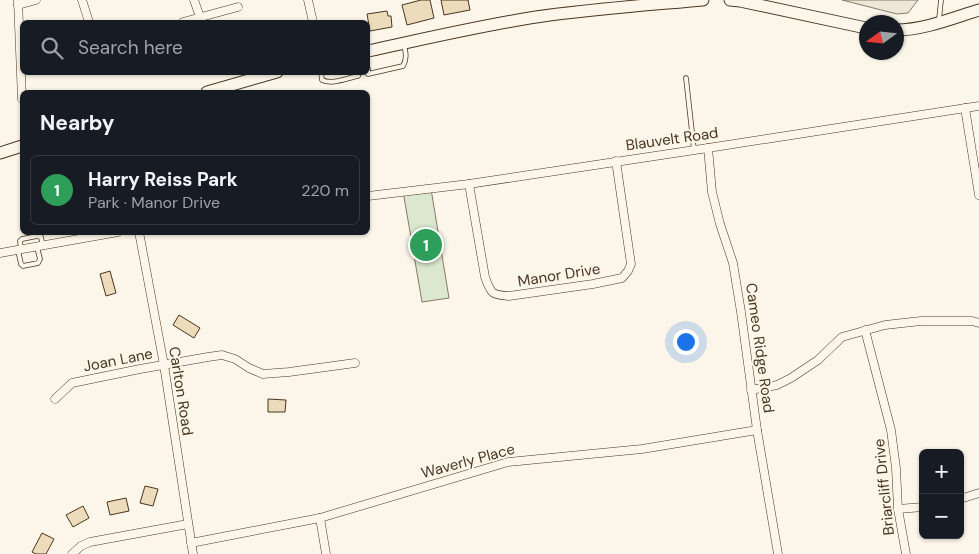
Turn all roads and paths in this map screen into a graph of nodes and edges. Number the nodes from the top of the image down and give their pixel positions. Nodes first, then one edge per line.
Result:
1 (36, 0) edge
2 (82, 0) edge
3 (194, 0) edge
4 (308, 0) edge
5 (703, 0) edge
6 (730, 0) edge
7 (940, 0) edge
8 (18, 2) edge
9 (238, 7) dead end
10 (979, 10) edge
11 (200, 17) junction
12 (88, 20) edge
13 (190, 20) edge
14 (313, 20) edge
15 (938, 22) junction
16 (859, 26) edge
17 (904, 30) edge
18 (404, 43) junction
19 (20, 50) edge
20 (370, 51) edge
21 (370, 74) edge
22 (21, 75) edge
23 (266, 75) edge
24 (321, 75) edge
25 (358, 75) edge
26 (686, 78) dead end
27 (22, 90) edge
28 (214, 90) edge
29 (979, 106) edge
30 (965, 108) junction
31 (20, 147) edge
32 (708, 148) junction
33 (694, 150) junction
34 (0, 153) edge
35 (616, 162) junction
36 (469, 184) junction
37 (979, 195) edge
38 (370, 196) edge
39 (101, 235) edge
40 (140, 235) edge
41 (40, 246) junction
42 (20, 249) junction
43 (0, 253) edge
44 (979, 323) edge
45 (865, 330) junction
46 (355, 363) dead end
47 (164, 365) junction
48 (751, 390) junction
49 (55, 400) dead end
50 (758, 430) junction
51 (979, 493) edge
52 (964, 497) edge
53 (919, 507) edge
54 (898, 509) junction
55 (320, 518) junction
56 (188, 524) junction
57 (191, 544) junction
58 (72, 554) edge
59 (193, 554) edge
60 (326, 554) edge
61 (776, 554) edge
62 (906, 554) edge

1 - 8 street
2 - 12 street
3 - 11 street
4 - 14 street
5 - 18 main road
6 - 16 main road
7 - 15 lane
8 - 19 street
9 - 11 street
10 - 15 main road
11 - 13 street
15 - 17 main road
18 - 20 main road
18 - 21 lane
22 - 27 street
23 - 28 main road
24 - 25 lane
26 - 33 lane
29 - 30 street, Blauvelt Road
30 - 32 street, Blauvelt Road
30 - 37 street
31 - 34 main road
32 - 33 street, Blauvelt Road
32 - 48 street, Cameo Ridge Road
33 - 35 street, Blauvelt Road
35 - 36 street, Blauvelt Road
35 - 36 street, Manor Drive
36 - 38 street, Blauvelt Road
39 - 41 street
40 - 47 street, Carlton Road
41 - 42 street
41 - 42 lane
42 - 43 street
44 - 45 street
45 - 48 street
45 - 54 street, Briarcliff Drive
46 - 47 street, Joan Lane
47 - 49 street, Joan Lane
47 - 56 street, Carlton Road
48 - 50 street, Cameo Ridge Road
50 - 55 street, Waverly Place
50 - 61 street, Cameo Ridge Road
51 - 52 street
53 - 54 street
54 - 62 street, Briarcliff Drive
55 - 57 street, Waverly Place
55 - 60 street
56 - 57 street, Carlton Road
56 - 58 street
57 - 59 street, Carlton Road

